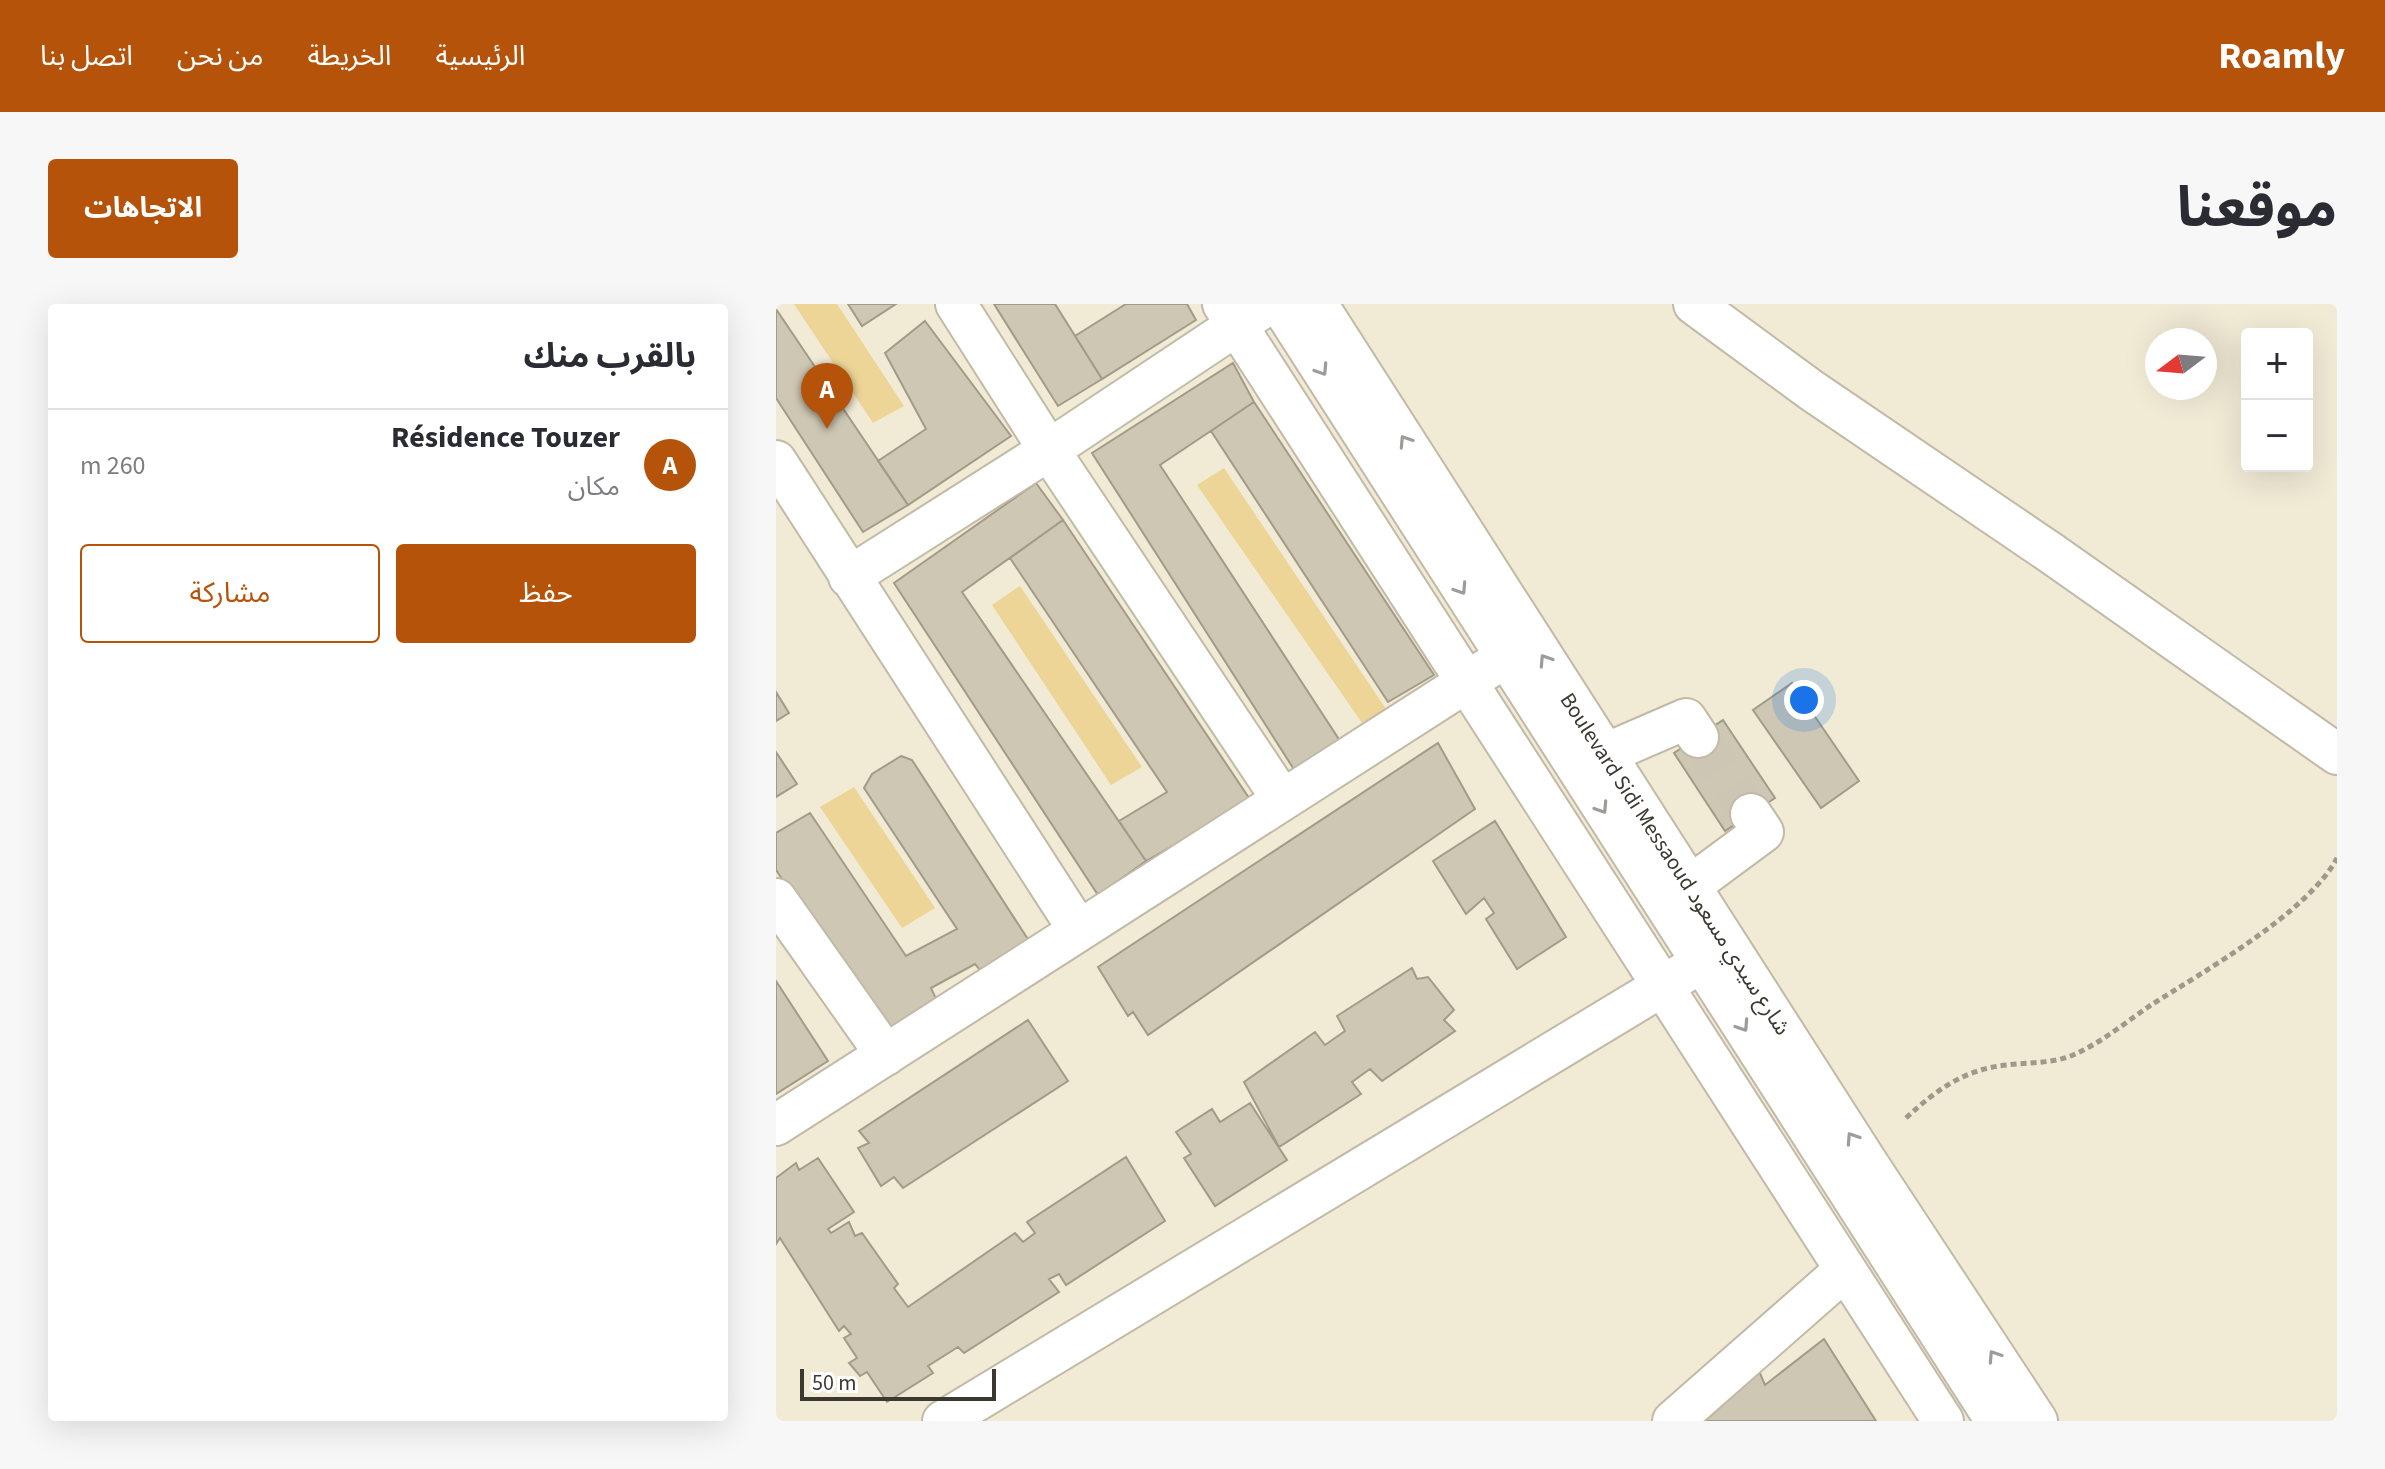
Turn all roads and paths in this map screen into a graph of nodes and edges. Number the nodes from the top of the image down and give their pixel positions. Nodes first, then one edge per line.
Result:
1 (956, 304) edge
2 (1280, 304) edge
3 (1317, 304) edge
4 (1694, 304) edge
5 (1243, 311) edge
6 (1049, 450) junction
7 (776, 461) edge
8 (849, 577) junction
9 (1505, 657) junction
10 (1467, 682) junction
11 (1698, 737) tunnel mouth
12 (1605, 754) junction
13 (2337, 754) edge
14 (1282, 799) junction
15 (1751, 814) tunnel mouth
16 (2337, 858) edge
17 (1690, 886) junction
18 (776, 899) edge
19 (1078, 929) junction
20 (1701, 962) junction
21 (1662, 987) junction
22 (886, 1055) junction
23 (1906, 1118) dead end
24 (776, 1125) edge
25 (1863, 1212) junction
26 (1835, 1254) junction
27 (943, 1421) edge
28 (1673, 1421) edge
29 (1943, 1421) edge
30 (1996, 1421) edge
31 (2037, 1421) edge

1 - 6 street
2 -> 9 street, Boulevard Sidi Messaoud شارع سيدي مسعود
12 -> 3 street, Boulevard Sidi Messaoud شارع سيدي مسعود
4 - 13 street
5 - 6 street
5 - 10 street
6 - 8 street
6 - 14 street
7 - 8 street
8 - 19 street
9 - 10 street
9 -> 20 street, Boulevard Sidi Messaoud شارع سيدي مسعود
10 - 14 street
10 - 21 street
11 - 12 street
12 - 17 street, Boulevard Sidi Messaoud شارع سيدي مسعود
14 - 19 street
15 - 17 street
16 - 23 path
31 -> 17 street, Boulevard Sidi Messaoud شارع سيدي مسعود
18 - 22 street
19 - 22 street
20 - 21 street
20 -> 25 street, Boulevard Sidi Messaoud شارع سيدي مسعود
21 - 26 street
21 - 27 street
22 - 24 street
25 - 26 street
25 - 30 street, Boulevard Sidi Messaoud شارع سيدي مسعود
26 - 28 street
26 - 29 street

